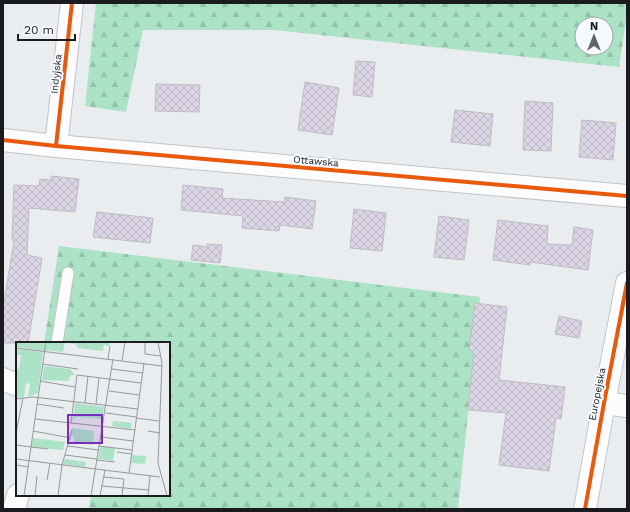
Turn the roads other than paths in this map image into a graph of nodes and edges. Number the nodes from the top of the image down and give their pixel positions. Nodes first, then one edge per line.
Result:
1 (72, 3) edge
2 (3, 140) edge
3 (56, 146) junction
4 (627, 196) edge
5 (68, 273) dead end
6 (627, 283) edge
7 (57, 342) edge
8 (3, 379) edge
9 (16, 385) edge
10 (604, 403) junction
11 (627, 406) edge
12 (18, 496) edge
13 (14, 509) edge
14 (585, 509) edge

1 - 3 street, Indyjska
2 - 3 street, Ottawska
3 - 4 street, Ottawska
5 - 7 lane
6 - 10 street, Europejska
8 - 9 street
10 - 11 street
10 - 14 street, Europejska
12 - 13 street

